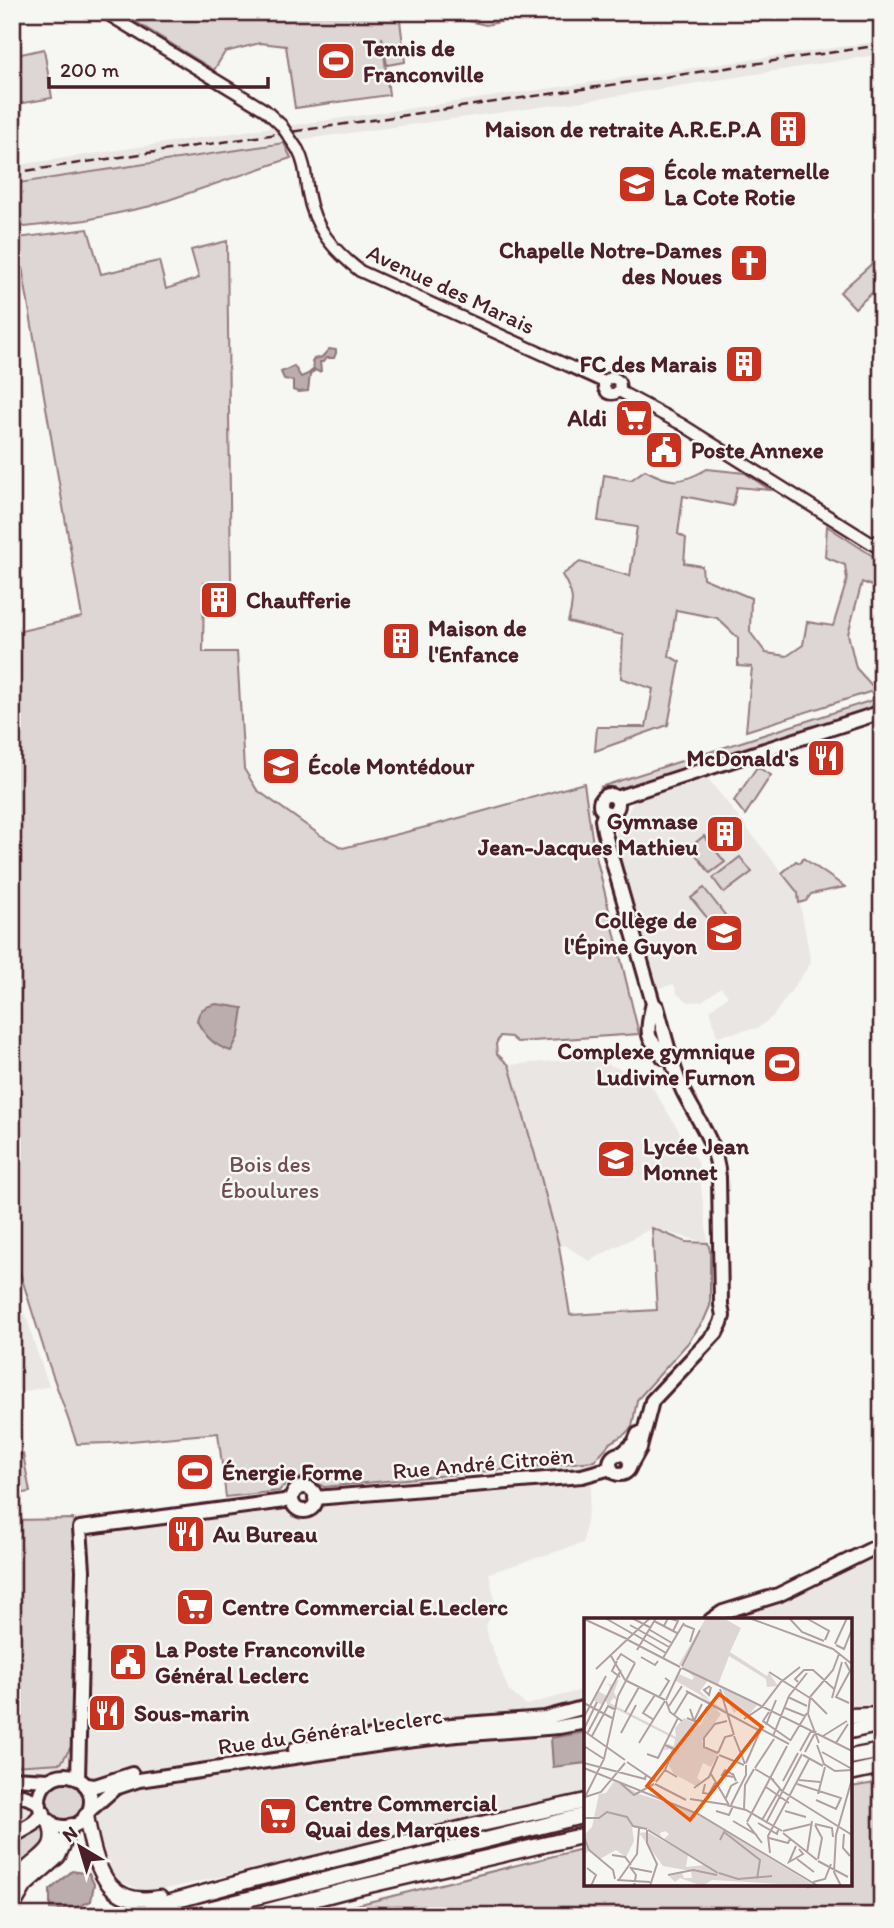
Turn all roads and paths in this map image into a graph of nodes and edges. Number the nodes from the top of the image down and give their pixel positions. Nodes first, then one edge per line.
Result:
1 (104, 12) edge
2 (882, 550) edge
3 (882, 712) edge
4 (882, 1544) edge
5 (752, 1603) junction
6 (714, 1618) edge
7 (728, 1618) edge
8 (584, 1708) edge
9 (882, 1714) edge
10 (852, 1716) edge
11 (584, 1722) edge
12 (882, 1724) edge
13 (852, 1731) edge
14 (79, 1741) junction
15 (882, 1751) edge
16 (852, 1757) edge
17 (882, 1766) edge
18 (852, 1773) edge
19 (12, 1778) edge
20 (55, 1778) junction
21 (82, 1782) junction
22 (12, 1792) edge
23 (584, 1792) edge
24 (584, 1801) edge
25 (44, 1813) junction
26 (88, 1813) junction
27 (584, 1815) edge
28 (71, 1826) junction
29 (472, 1826) junction
30 (584, 1835) edge
31 (12, 1836) edge
32 (254, 1879) junction
33 (12, 1888) edge
34 (12, 1907) edge
35 (120, 1916) edge
36 (180, 1916) edge
37 (248, 1916) edge

1 - 2 street, Avenue des Marais, bridge
3 - 14 main road, Rue André Citroën
4 - 5 main road
5 - 6 main road
5 - 7 main road
8 - 21 main road, Rue du Général Leclerc
9 - 10 highway
11 - 26 main road, Rue du Général Leclerc
12 - 13 highway
14 - 20 main road
14 - 21 main road
15 - 16 highway
17 - 18 highway
19 - 20 main road
20 - 21 main road
20 - 25 main road
21 - 26 main road
22 - 25 main road
23 - 29 highway
24 - 29 highway
25 - 28 main road
25 - 31 highway
25 - 33 highway
26 - 28 main road
26 - 32 highway
27 - 36 highway
28 - 34 highway
29 - 32 highway
30 - 37 highway
32 - 35 highway

